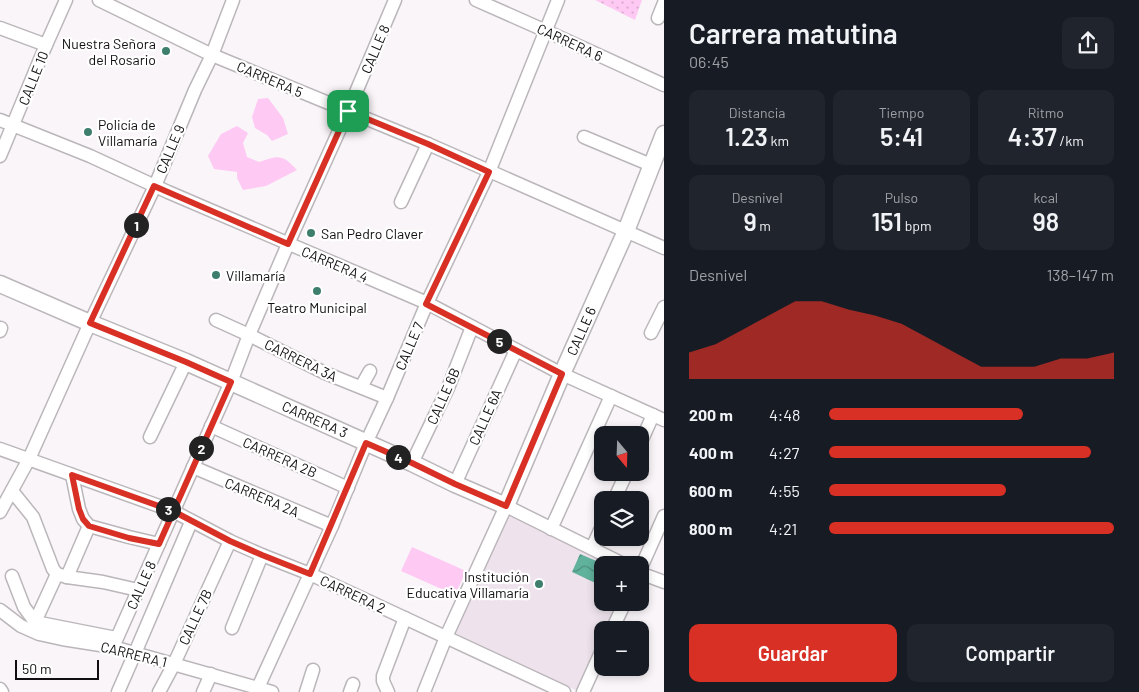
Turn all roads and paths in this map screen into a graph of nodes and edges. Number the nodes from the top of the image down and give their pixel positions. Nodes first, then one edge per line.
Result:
1 (66, 0) edge
2 (99, 0) edge
3 (233, 0) edge
4 (395, 0) edge
5 (476, 0) edge
6 (558, 0) edge
7 (664, 3) edge
8 (658, 18) dead end
9 (0, 28) edge
10 (546, 31) junction
11 (46, 46) junction
12 (212, 55) junction
13 (664, 85) edge
14 (348, 111) junction
15 (0, 120) edge
16 (13, 126) junction
17 (664, 134) edge
18 (584, 136) dead end
19 (428, 144) junction
20 (0, 156) edge
21 (651, 165) junction
22 (489, 172) junction
23 (154, 186) junction
24 (401, 202) dead end
25 (626, 230) junction
26 (288, 244) junction
27 (664, 248) edge
28 (0, 284) edge
29 (426, 304) junction
30 (664, 307) edge
31 (216, 320) dead end
32 (90, 323) junction
33 (472, 327) junction
34 (651, 333) dead end
35 (249, 335) junction
36 (516, 350) junction
37 (186, 362) junction
38 (370, 371) dead end
39 (562, 374) junction
40 (231, 382) junction
41 (361, 387) junction
42 (611, 396) junction
43 (387, 398) junction
44 (659, 417) edge
45 (211, 426) junction
46 (649, 431) edge
47 (150, 437) dead end
48 (366, 443) junction
49 (0, 449) edge
50 (29, 459) junction
51 (412, 463) junction
52 (193, 467) junction
53 (72, 475) junction
54 (455, 484) junction
55 (348, 488) junction
56 (12, 491) junction
57 (506, 506) junction
58 (173, 511) junction
59 (0, 512) edge
60 (664, 516) edge
61 (192, 522) junction
62 (89, 526) junction
63 (332, 526) junction
64 (551, 529) junction
65 (230, 541) junction
66 (159, 544) junction
67 (594, 544) edge
68 (592, 548) junction
69 (262, 555) junction
70 (608, 556) edge
71 (647, 556) edge
72 (310, 574) junction
73 (12, 576) dead end
74 (62, 576) junction
75 (649, 576) edge
76 (664, 582) edge
77 (138, 590) junction
78 (0, 610) edge
79 (405, 618) junction
80 (35, 622) junction
81 (232, 628) dead end
82 (446, 637) junction
83 (115, 642) junction
84 (135, 654) junction
85 (174, 664) junction
86 (594, 668) edge
87 (313, 670) dead end
88 (210, 674) junction
89 (547, 689) edge
90 (258, 690) edge
91 (118, 692) edge
92 (159, 692) edge
93 (203, 692) edge
94 (272, 692) edge
95 (306, 692) edge
96 (388, 692) edge
97 (424, 692) edge
98 (564, 692) edge
99 (583, 692) edge

1 - 11 street, CALLE 10
2 - 12 street, CARRERA 5
3 - 12 street, CALLE 9
4 - 14 street, CALLE 8
5 - 10 street, CARRERA 6
6 - 10 street, CALLE 7
7 - 8 street
9 - 11 street
10 - 13 street, CARRERA 6
10 - 22 street, CALLE 7
11 - 16 street, CALLE 10
12 - 14 street, CARRERA 5
12 - 23 street, CALLE 9
14 - 19 street, CARRERA 5
14 - 26 street, CALLE 8
15 - 16 street, CARRERA 4
16 - 20 street, CALLE 10
16 - 23 street, CARRERA 4
17 - 21 main road, CALLE 6
18 - 21 street
19 - 22 street, CARRERA 5
19 - 24 street
21 - 25 main road, CALLE 6
22 - 25 street, CARRERA 5
22 - 29 street, CALLE 7
23 - 26 street, CARRERA 4
23 - 32 street, CALLE 9
25 - 27 street, CARRERA 5
25 - 39 main road, CALLE 6
26 - 29 street, CARRERA 4
26 - 35 street, CALLE 8
28 - 32 main road, CARRERA 3
29 - 33 street, CARRERA 4
29 - 43 street, CALLE 7
30 - 34 street
31 - 35 street, CARRERA 3A
32 - 37 main road, CARRERA 3
32 - 50 street, CALLE 9
33 - 36 street, CARRERA 4
33 - 51 street, CALLE 6B
35 - 40 street, CALLE 8
35 - 41 street, CARRERA 3A
36 - 39 street, CARRERA 4
36 - 54 street, CALLE 6A
37 - 40 main road, CARRERA 3
37 - 47 street
38 - 41 street
39 - 42 street, CARRERA 4
39 - 57 main road, CALLE 6
40 - 45 street, CALLE 8
40 - 48 main road, CARRERA 3
41 - 43 street, CARRERA 3A
42 - 44 street, CARRERA 4
42 - 64 street
43 - 48 street, CALLE 7
44 - 46 street
45 - 52 street, CALLE 8
45 - 55 street, CARRERA 2B
48 - 51 main road, CARRERA 3
48 - 55 street, CALLE 7
49 - 50 street, CARRERA 2
50 - 53 street, CARRERA 2
50 - 56 street, CALLE 9
51 - 54 main road, CARRERA 3
52 - 58 street, CALLE 8
52 - 63 street, CARRERA 2A
53 - 58 street, CARRERA 2
53 - 62 street
54 - 57 main road, CARRERA 3
55 - 63 street, CALLE 7
56 - 59 street, CALLE 9
56 - 74 street
57 - 64 street, CARRERA 3
57 - 82 street, CALLE 6
58 - 61 street, CARRERA 2
58 - 66 street, CALLE 8
60 - 71 street
61 - 65 street, CARRERA 2
61 - 84 street
62 - 66 street
62 - 74 street
63 - 72 street, CALLE 7
64 - 68 street, CARRERA 3
65 - 69 street, CARRERA 2
65 - 85 street, CALLE 7B
66 - 77 street, CALLE 8
67 - 68 street
68 - 70 street, CARRERA 3
69 - 72 street, CARRERA 2
69 - 81 street
72 - 79 street, CARRERA 2
72 - 90 street, CALLE 7
73 - 80 street
74 - 77 street
74 - 80 street
75 - 76 street
77 - 83 street, CALLE 8
78 - 83 street, CARRERA 1
79 - 82 street, CARRERA 2
79 - 96 street
80 - 83 street, CARRERA 1
82 - 89 street, CARRERA 2
82 - 97 street, CALLE 6
83 - 84 street, CARRERA 1
84 - 85 street, CARRERA 1
84 - 91 street
85 - 88 street, CARRERA 1
85 - 92 street, CALLE 7B
86 - 99 street
87 - 95 street
88 - 90 street, CARRERA 1
88 - 93 street
89 - 98 street, CARRERA 2
90 - 94 street, CARRERA 1

